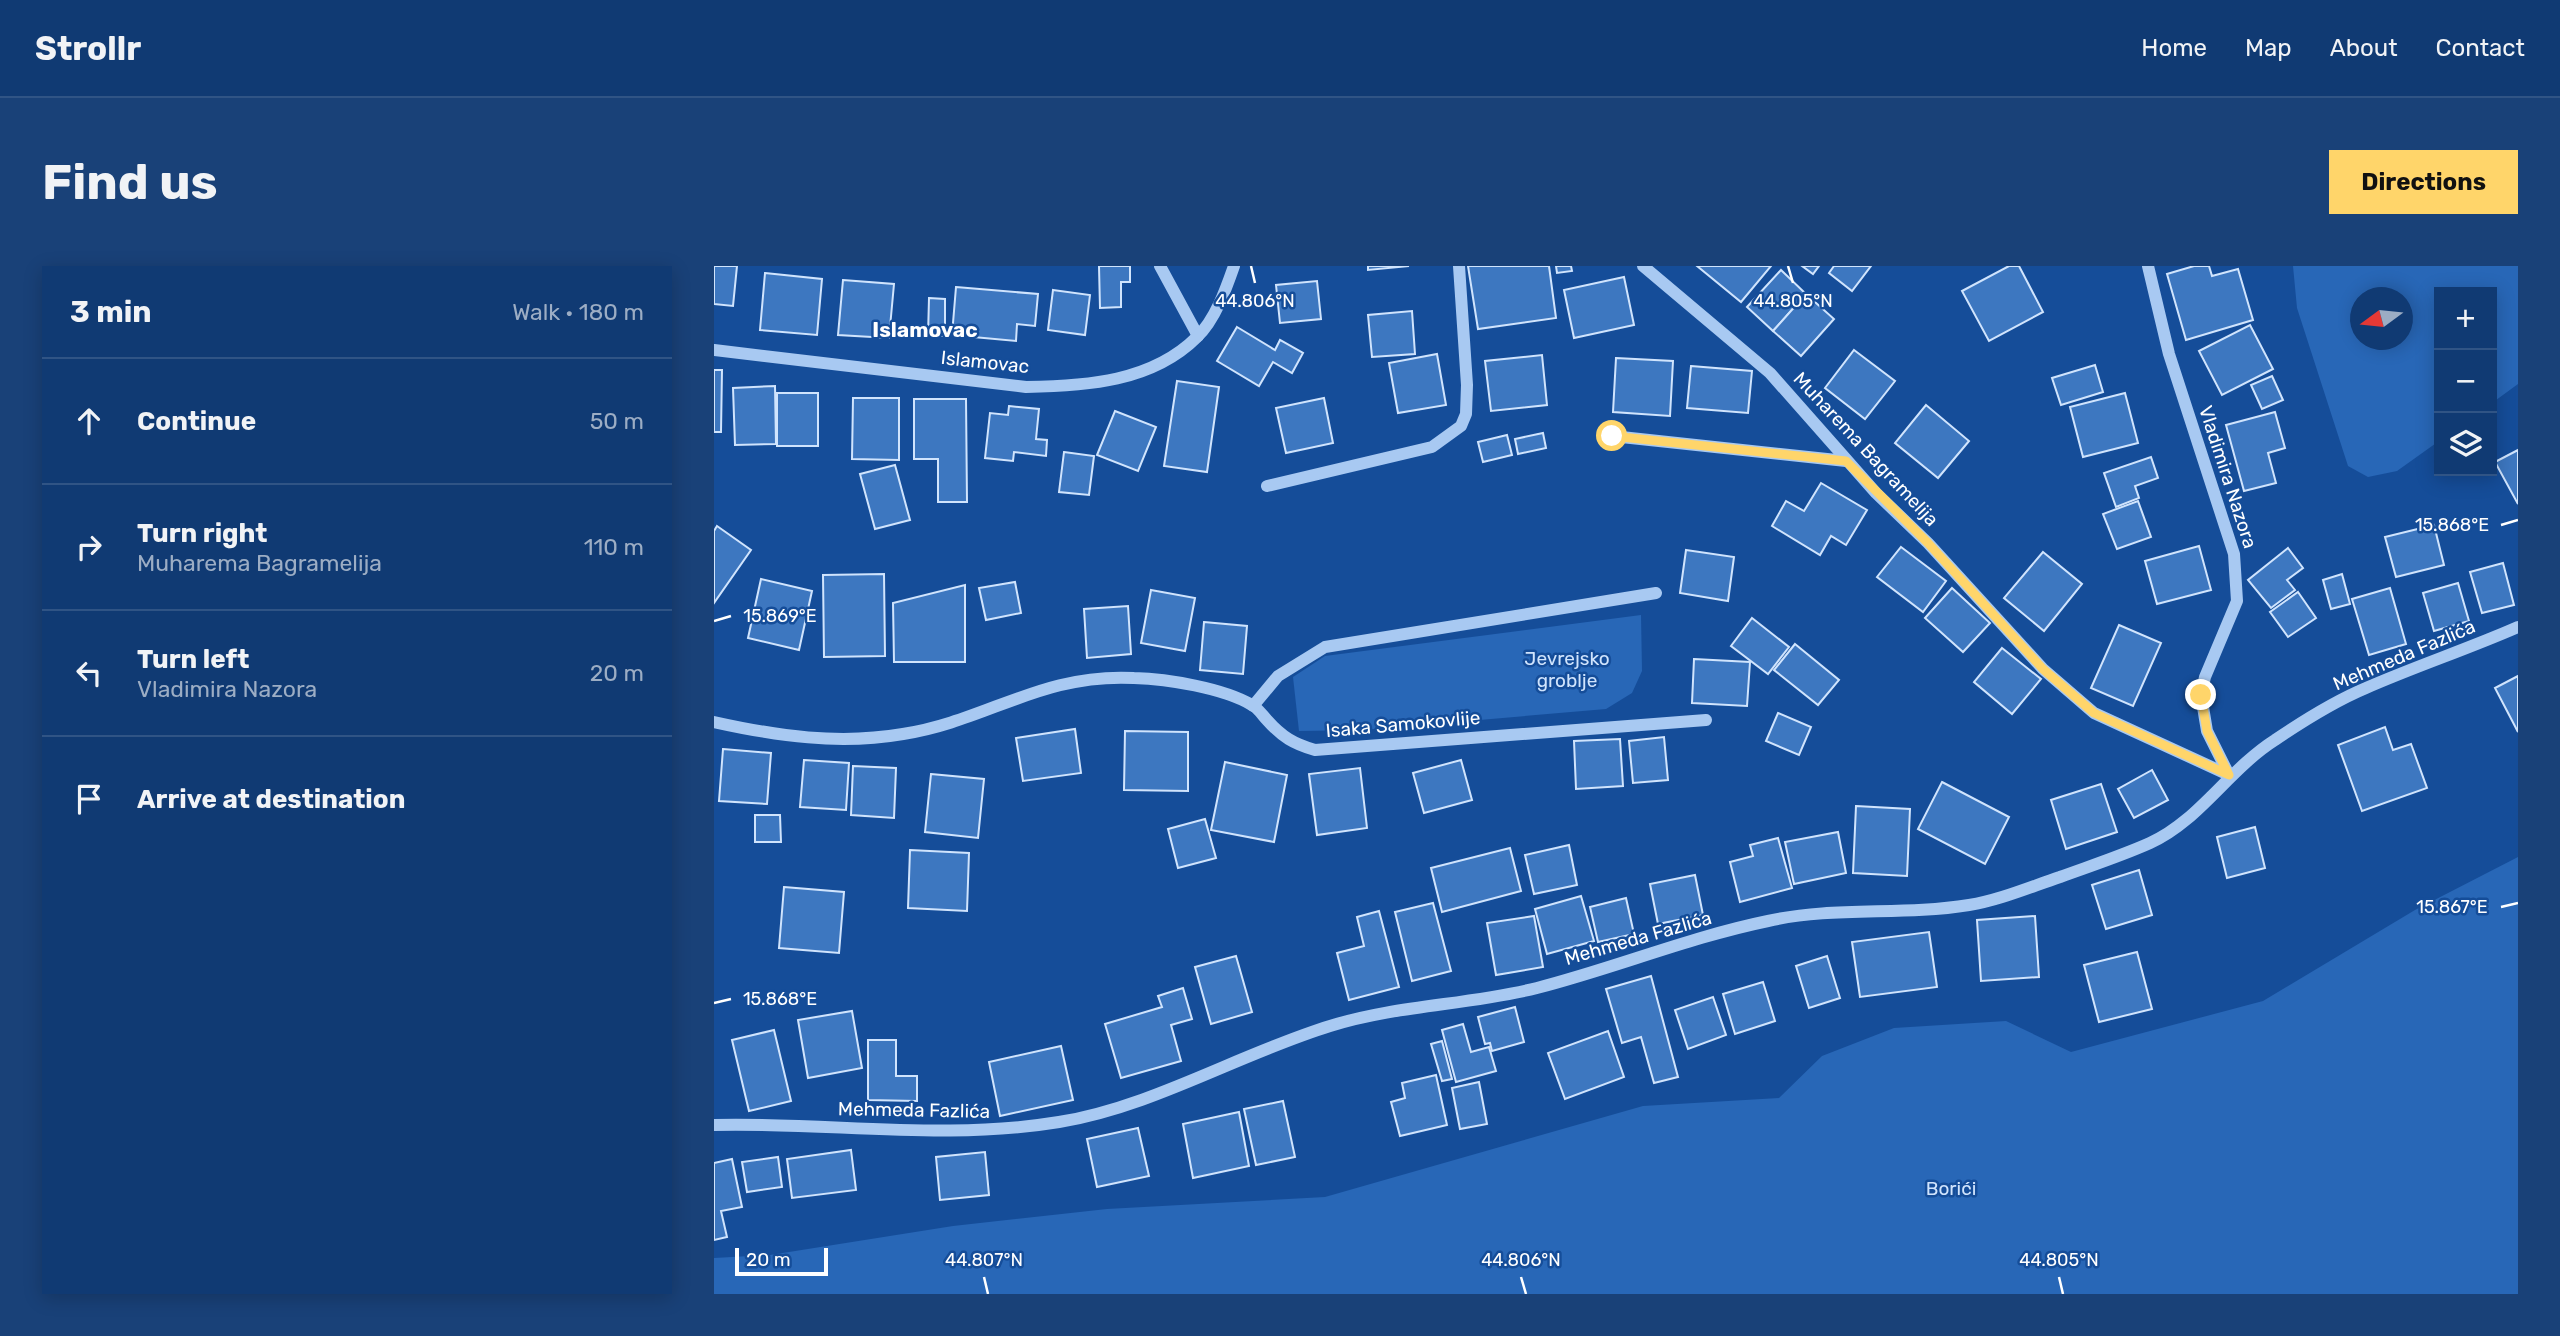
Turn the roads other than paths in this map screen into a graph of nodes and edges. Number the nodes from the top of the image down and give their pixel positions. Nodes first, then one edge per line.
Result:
1 (1160, 266) edge
2 (1234, 266) edge
3 (1459, 266) edge
4 (1643, 266) edge
5 (2148, 266) edge
6 (1198, 336) junction
7 (714, 350) edge
8 (1612, 436) dead end
9 (1846, 461) junction
10 (1266, 486) dead end
11 (1656, 593) dead end
12 (2518, 627) edge
13 (1253, 706) junction
14 (1706, 720) dead end
15 (714, 722) edge
16 (2229, 775) junction
17 (714, 1125) edge

1 - 6 street
2 - 6 street
3 - 10 street
4 - 9 street, Muharema Bagramelija
5 - 16 street, Vladimira Nazora
6 - 7 street, Islamovac
8 - 9 street
9 - 16 street, Muharema Bagramelija
11 - 13 street
12 - 16 street, Mehmeda Fazlića
13 - 14 street, Isaka Samokovlije
13 - 15 street, Isaka Samokovlije
16 - 17 street, Mehmeda Fazlića

